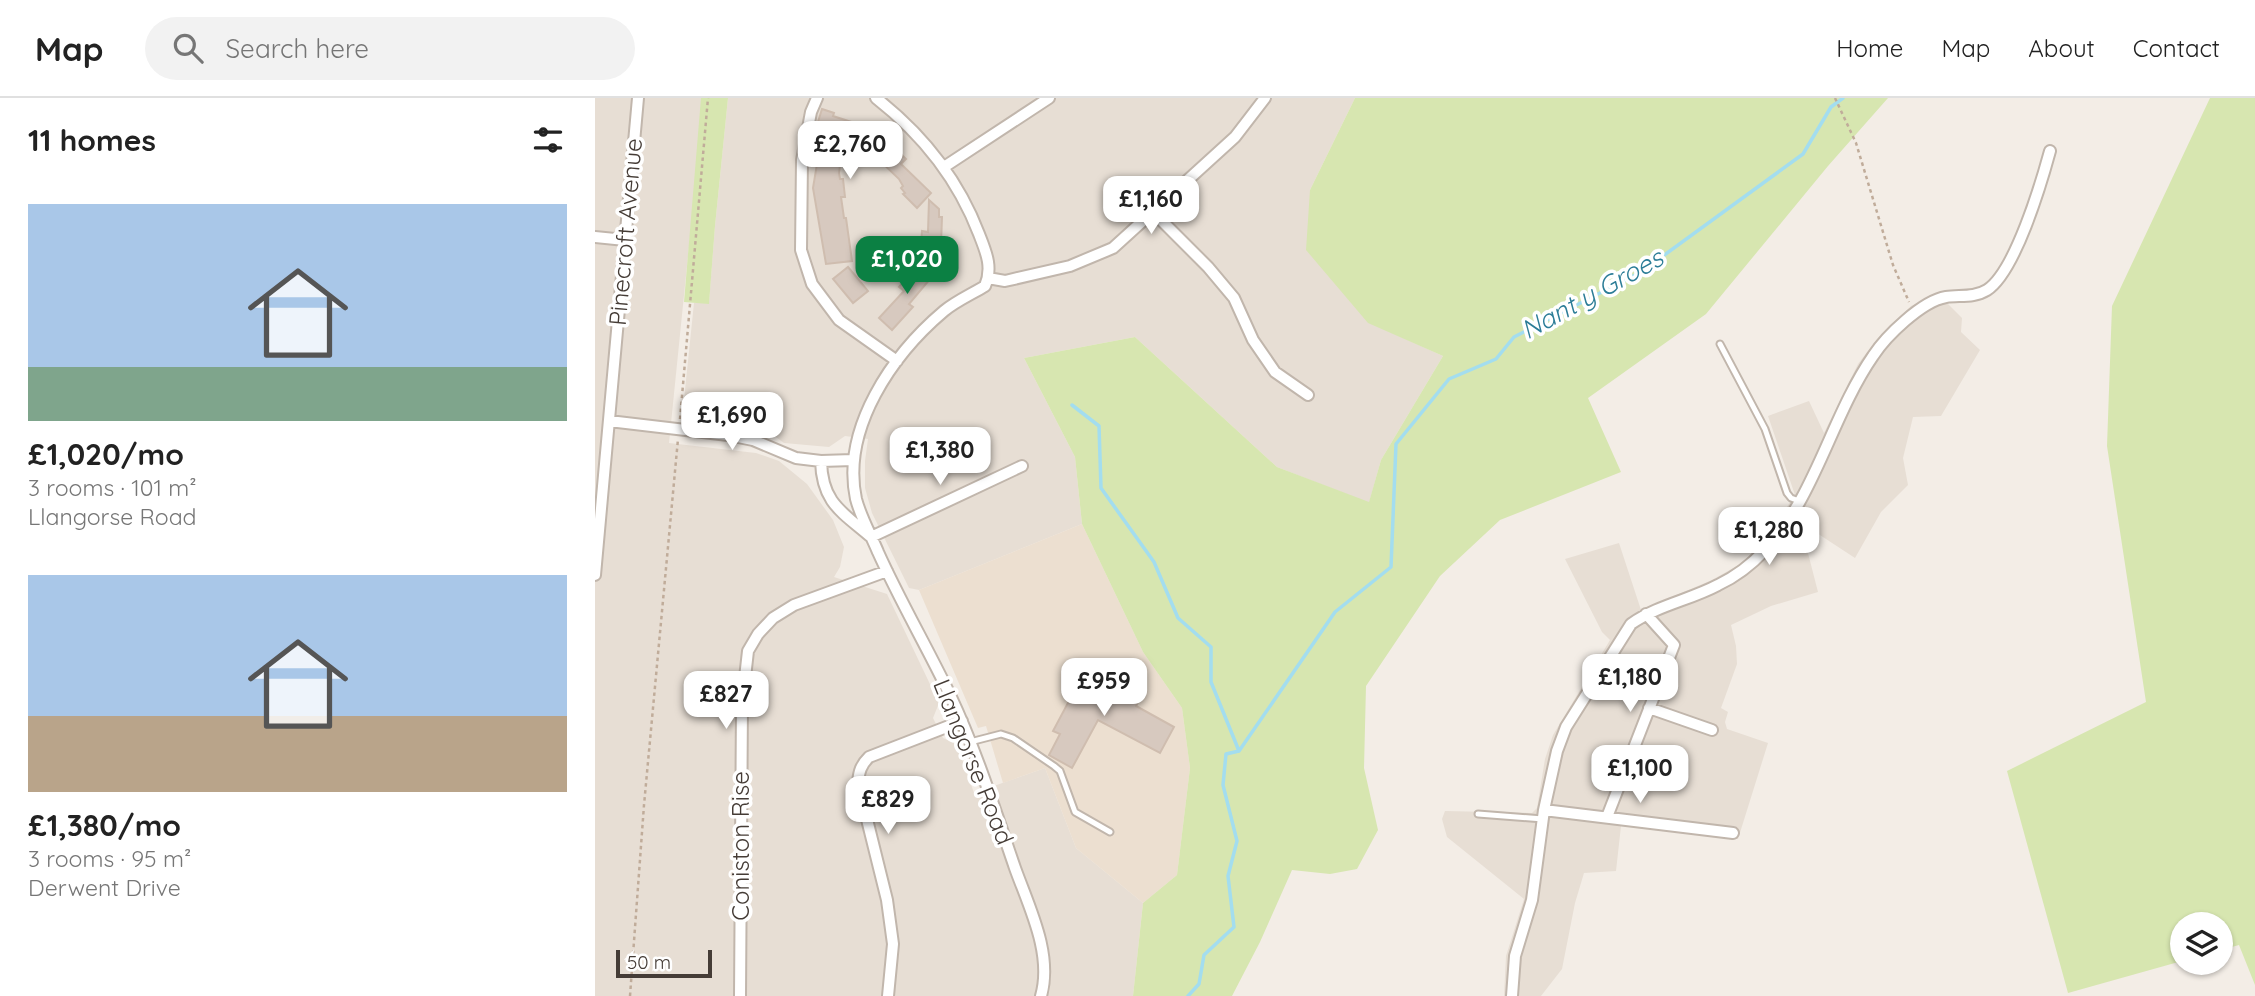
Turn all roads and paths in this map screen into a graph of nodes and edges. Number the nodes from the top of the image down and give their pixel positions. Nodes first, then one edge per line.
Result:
1 (638, 98) edge
2 (708, 98) edge
3 (817, 98) edge
4 (876, 98) edge
5 (1049, 98) edge
6 (1265, 98) edge
7 (1835, 98) edge
8 (2050, 151) dead end
9 (944, 167) junction
10 (1153, 212) junction
11 (595, 237) edge
12 (625, 240) junction
13 (988, 278) junction
14 (1914, 315) junction
15 (1720, 344) dead end
16 (897, 361) junction
17 (1308, 395) dead end
18 (609, 421) junction
19 (679, 430) junction
20 (853, 460) junction
21 (821, 461) junction
22 (1023, 466) dead end
23 (1800, 501) junction
24 (598, 502) edge
25 (871, 537) junction
26 (887, 571) junction
27 (595, 575) edge
28 (1646, 614) junction
29 (1649, 708) junction
30 (962, 721) junction
31 (1711, 730) dead end
32 (970, 742) junction
33 (1478, 814) dead end
34 (1544, 815) junction
35 (1607, 817) junction
36 (1110, 832) dead end
37 (1733, 833) dead end
38 (630, 996) edge
39 (740, 996) edge
40 (888, 996) edge
41 (1041, 996) edge
42 (1512, 996) edge

1 - 12 street, Pinecroft Avenue
2 - 19 path
3 - 16 street
4 - 9 street
5 - 9 street
6 - 10 street
7 - 14 path
8 - 14 street
9 - 13 street
10 - 13 street
10 - 17 street
11 - 12 street
12 - 18 street, Pinecroft Avenue
13 - 16 street, Llangorse Road
14 - 23 street
15 - 23 lane
16 - 20 street, Llangorse Road
18 - 19 street
18 - 24 street, Pinecroft Avenue
19 - 21 street
19 - 38 path
20 - 21 street
20 - 25 street, Llangorse Road
21 - 25 street, Llangorse Road
22 - 25 street
23 - 28 street
24 - 27 street, Pinecroft Avenue
25 - 26 street, Llangorse Road
26 - 30 street, Llangorse Road
26 - 39 street, Coniston Rise
28 - 29 street
28 - 34 street
29 - 31 street
29 - 35 street
30 - 32 street, Llangorse Road
30 - 40 street
32 - 36 lane
32 - 41 street, Llangorse Road
33 - 34 lane
34 - 35 street
34 - 42 street
35 - 37 street

